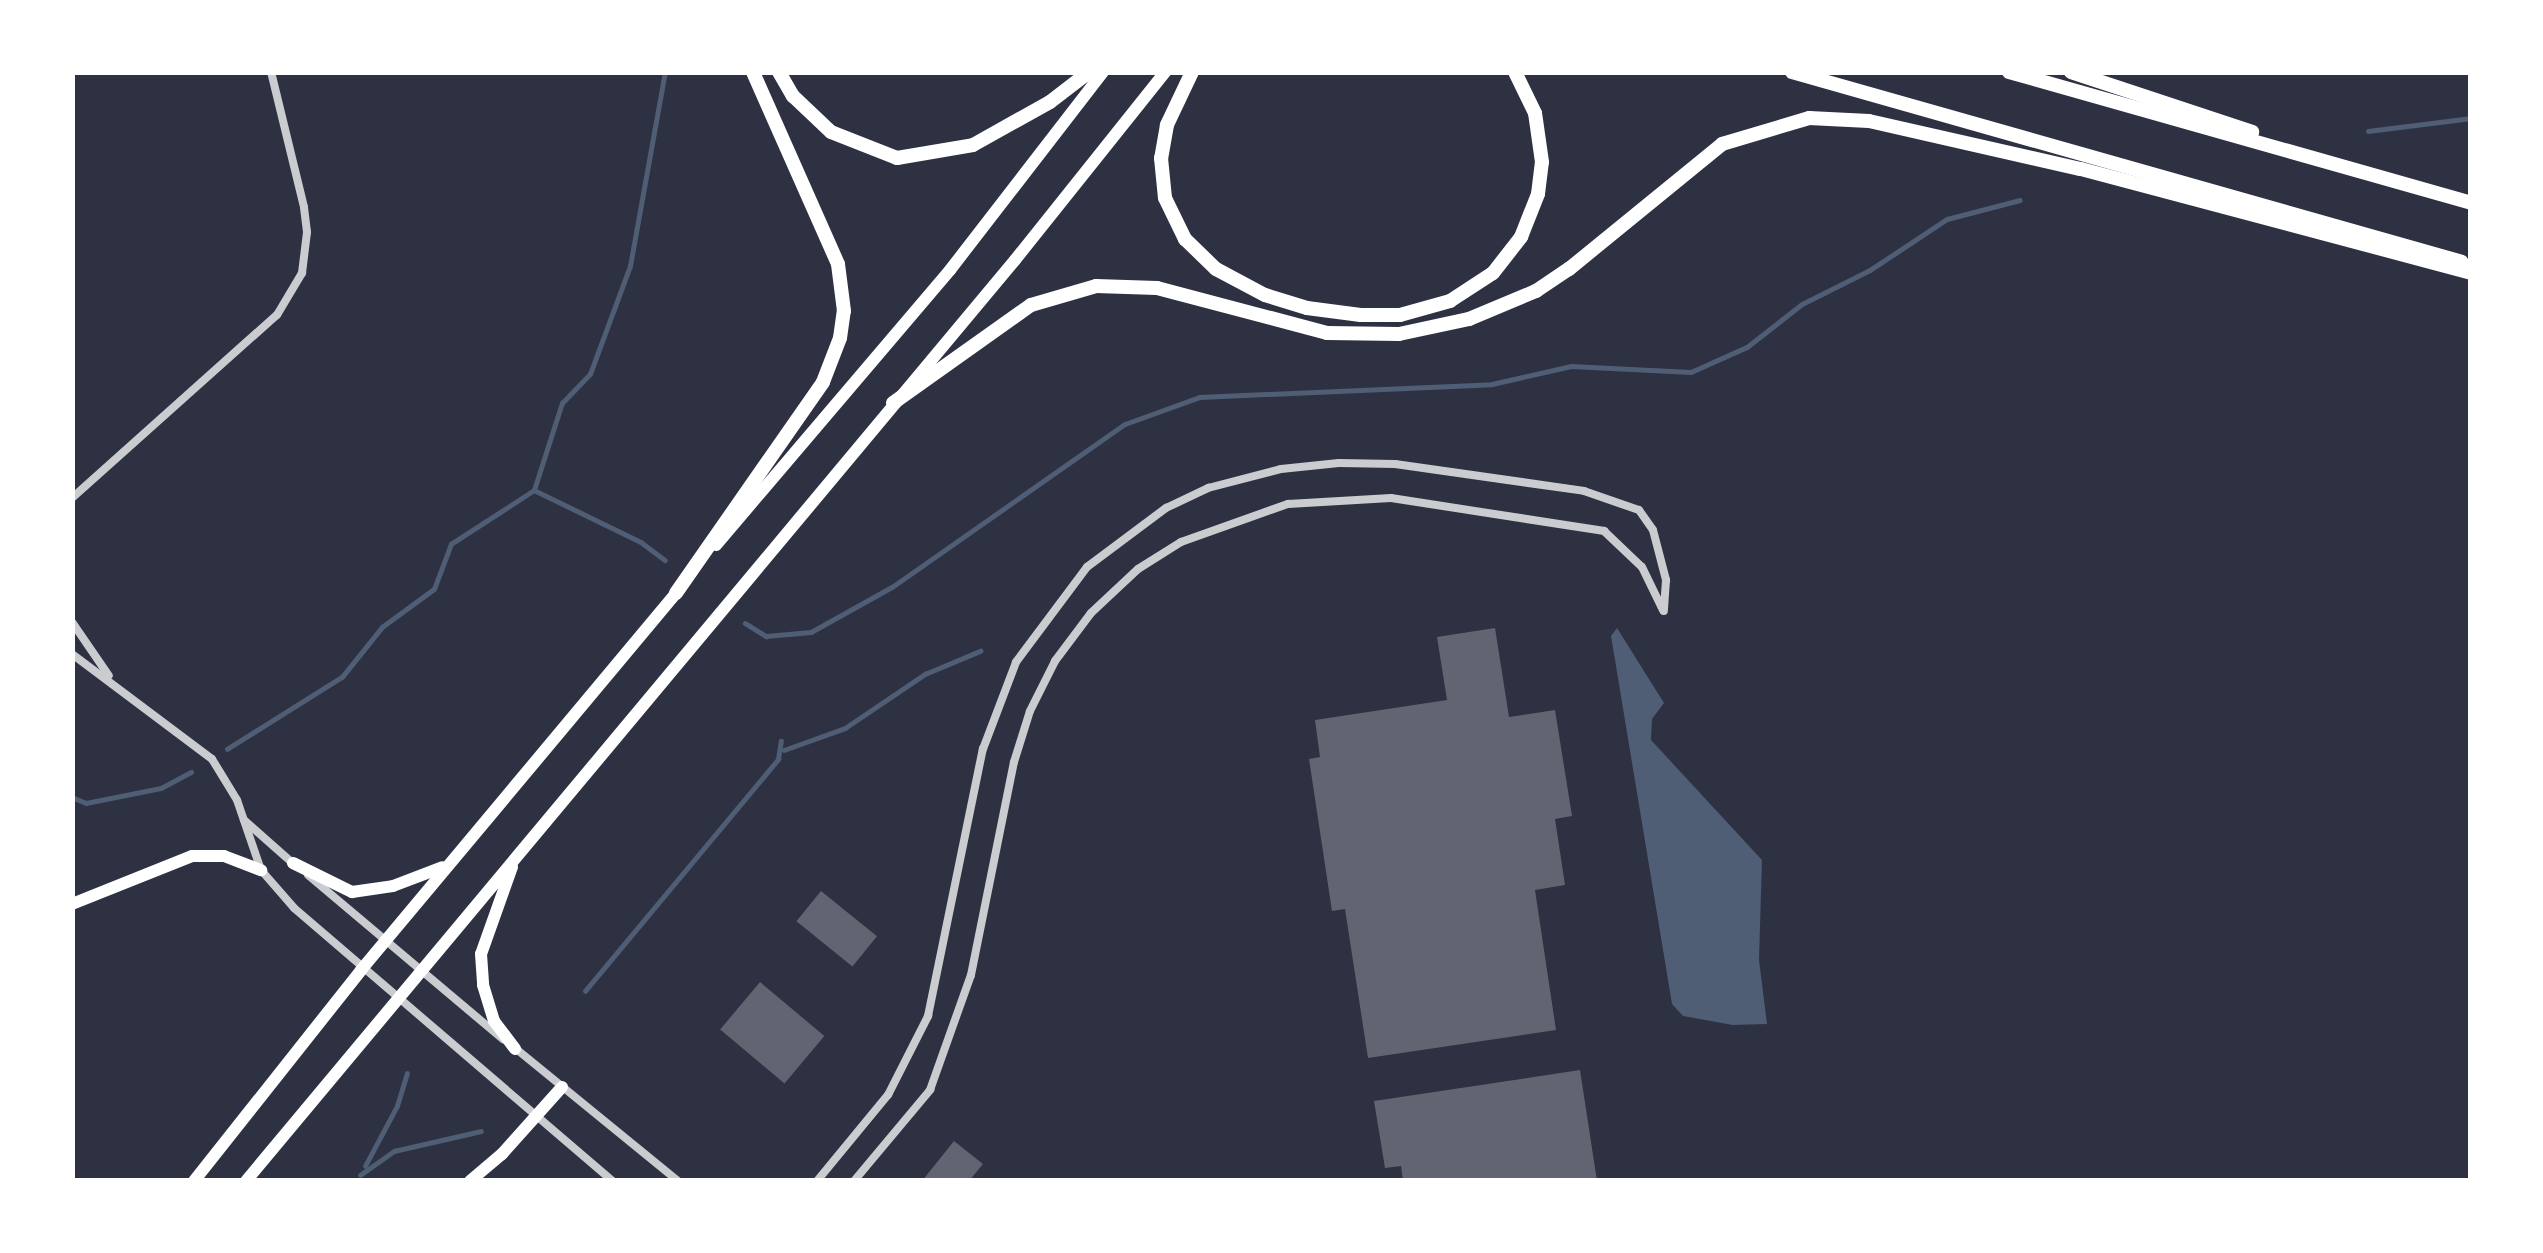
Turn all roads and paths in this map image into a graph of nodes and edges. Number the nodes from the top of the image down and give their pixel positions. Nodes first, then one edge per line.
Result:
1 (271, 72) edge
2 (753, 72) edge
3 (778, 72) edge
4 (1089, 72) edge
5 (1103, 72) edge
6 (1165, 72) edge
7 (1192, 72) edge
8 (1515, 72) edge
9 (1792, 72) edge
10 (2009, 72) edge
11 (2071, 72) edge
12 (2387, 179) junction
13 (2471, 203) edge
14 (2471, 269) edge
15 (893, 403) junction
16 (72, 498) edge
17 (676, 593) junction
18 (72, 622) edge
19 (72, 654) edge
20 (113, 682) junction
21 (243, 819) junction
22 (517, 856) junction
23 (293, 863) junction
24 (450, 864) junction
25 (261, 870) junction
26 (72, 904) edge
27 (386, 940) junction
28 (361, 970) junction
29 (420, 971) junction
30 (398, 999) junction
31 (515, 1049) junction
32 (562, 1087) junction
33 (536, 1116) junction
34 (194, 1181) edge
35 (246, 1181) edge
36 (470, 1181) edge
37 (613, 1181) edge
38 (678, 1181) edge
39 (817, 1181) edge
40 (854, 1181) edge

1 - 16 street
2 - 17 highway
3 - 4 highway
5 - 17 highway
6 - 15 highway
7 - 8 highway
9 - 14 highway
10 - 12 highway
11 - 12 highway
12 - 13 highway
14 - 15 highway
15 - 22 highway
17 - 24 highway
18 - 20 street
19 - 20 street
20 - 21 street
21 - 23 street
21 - 25 street
22 - 29 highway
22 - 31 highway
23 - 24 highway
23 - 27 street
24 - 27 highway
25 - 26 highway
25 - 28 street
27 - 28 highway
27 - 29 street
28 - 30 street
28 - 34 highway
29 - 30 highway
29 - 31 street
30 - 33 street
30 - 35 highway
31 - 32 street
32 - 33 highway
32 - 38 street
33 - 36 highway
33 - 37 street
39 - 40 street

